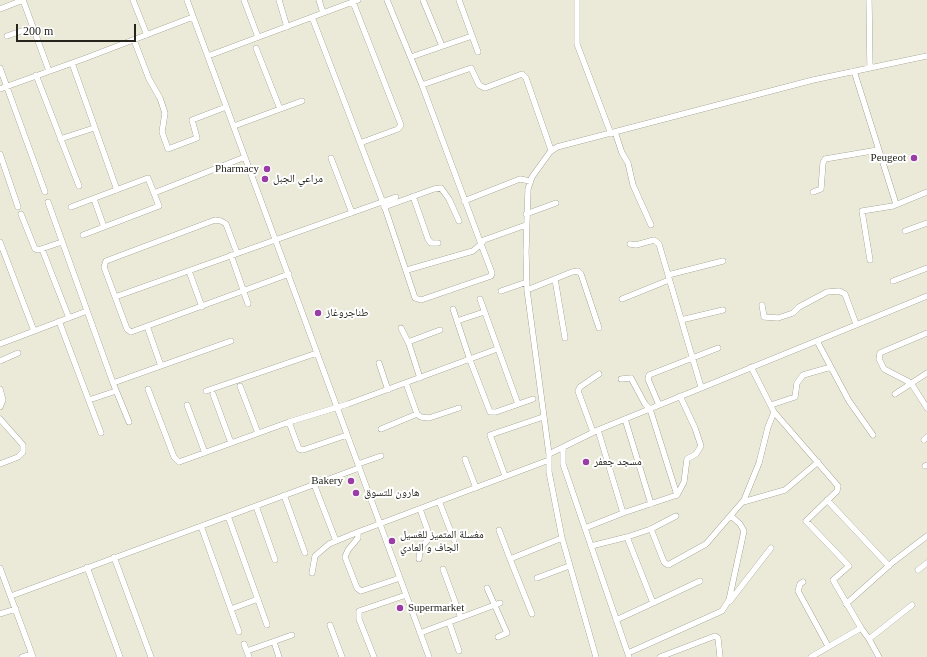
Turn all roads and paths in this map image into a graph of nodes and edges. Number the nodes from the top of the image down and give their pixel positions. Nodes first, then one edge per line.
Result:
1 (133, 0) edge
2 (187, 0) edge
3 (244, 0) edge
4 (279, 0) edge
5 (318, 0) edge
6 (387, 0) edge
7 (423, 0) edge
8 (459, 0) edge
9 (577, 0) edge
10 (869, 0) edge
11 (356, 1) edge
12 (0, 9) edge
13 (323, 13) junction
14 (193, 17) junction
15 (312, 17) junction
16 (33, 27) junction
17 (287, 27) junction
18 (147, 35) junction
19 (7, 36) dead end
20 (472, 36) junction
21 (258, 37) junction
22 (134, 40) junction
23 (442, 46) junction
24 (256, 48) dead end
25 (478, 52) dead end
26 (208, 56) junction
27 (927, 56) edge
28 (411, 57) junction
29 (72, 63) junction
30 (0, 68) edge
31 (870, 68) junction
32 (49, 71) junction
33 (854, 71) junction
34 (36, 75) junction
35 (422, 85) junction
36 (3, 88) edge
37 (302, 101) dead end
38 (226, 107) junction
39 (280, 109) junction
40 (234, 126) junction
41 (94, 128) junction
42 (613, 133) junction
43 (60, 139) junction
44 (360, 143) junction
45 (552, 150) junction
46 (878, 150) junction
47 (0, 154) edge
48 (245, 157) junction
49 (331, 158) dead end
50 (530, 181) junction
51 (79, 186) dead end
52 (117, 190) junction
53 (45, 192) dead end
54 (154, 192) junction
55 (813, 192) dead end
56 (927, 192) edge
57 (413, 196) junction
58 (396, 197) dead end
59 (94, 198) junction
60 (464, 201) junction
61 (48, 202) dead end
62 (556, 203) dead end
63 (896, 204) junction
64 (383, 205) junction
65 (18, 207) dead end
66 (72, 207) dead end
67 (352, 213) junction
68 (21, 214) dead end
69 (526, 214) junction
70 (459, 221) dead end
71 (927, 222) edge
72 (526, 225) junction
73 (651, 225) dead end
74 (104, 227) junction
75 (905, 232) dead end
76 (83, 235) dead end
77 (277, 241) junction
78 (0, 242) edge
79 (62, 242) junction
80 (438, 243) dead end
81 (481, 244) junction
82 (630, 244) dead end
83 (42, 249) junction
84 (234, 254) junction
85 (870, 260) dead end
86 (722, 261) dead end
87 (927, 268) edge
88 (407, 270) junction
89 (189, 271) junction
90 (289, 274) junction
91 (668, 278) junction
92 (555, 279) junction
93 (893, 281) dead end
94 (527, 282) junction
95 (527, 290) junction
96 (244, 291) junction
97 (501, 291) dead end
98 (927, 296) edge
99 (116, 297) junction
100 (480, 299) dead end
101 (622, 299) dead end
102 (248, 304) dead end
103 (762, 304) dead end
104 (202, 307) junction
105 (453, 309) dead end
106 (723, 310) dead end
107 (87, 311) junction
108 (484, 312) junction
109 (69, 318) junction
110 (682, 320) junction
111 (59, 321) junction
112 (457, 321) junction
113 (856, 324) junction
114 (147, 326) junction
115 (401, 328) dead end
116 (599, 328) dead end
117 (440, 330) dead end
118 (34, 331) junction
119 (927, 333) edge
120 (565, 338) dead end
121 (231, 341) dead end
122 (817, 341) junction
123 (408, 342) junction
124 (0, 344) edge
125 (718, 348) dead end
126 (497, 349) junction
127 (18, 353) dead end
128 (317, 354) junction
129 (693, 357) junction
130 (470, 360) junction
131 (0, 362) edge
132 (379, 363) dead end
133 (161, 366) junction
134 (752, 367) junction
135 (831, 367) junction
136 (927, 373) edge
137 (599, 374) dead end
138 (420, 378) junction
139 (621, 379) dead end
140 (113, 383) junction
141 (406, 383) junction
142 (911, 384) junction
143 (240, 386) dead end
144 (701, 387) junction
145 (0, 389) edge
146 (148, 389) dead end
147 (116, 390) junction
148 (388, 390) junction
149 (206, 392) dead end
150 (213, 394) dead end
151 (895, 394) dead end
152 (680, 396) junction
153 (533, 399) dead end
154 (89, 400) junction
155 (518, 404) junction
156 (771, 404) junction
157 (187, 405) dead end
158 (659, 405) junction
159 (0, 407) edge
160 (338, 407) junction
161 (459, 408) dead end
162 (927, 408) edge
163 (650, 409) junction
164 (774, 412) junction
165 (417, 414) junction
166 (543, 417) junction
167 (0, 419) edge
168 (625, 419) junction
169 (129, 422) dead end
170 (289, 422) junction
171 (381, 429) dead end
172 (596, 431) junction
173 (101, 433) dead end
174 (258, 433) junction
175 (347, 435) junction
176 (873, 435) dead end
177 (232, 443) junction
178 (563, 448) junction
179 (205, 452) junction
180 (381, 456) dead end
181 (549, 457) junction
182 (465, 459) dead end
183 (818, 462) junction
184 (0, 464) edge
185 (359, 466) junction
186 (504, 473) dead end
187 (314, 484) junction
188 (476, 488) junction
189 (284, 495) junction
190 (677, 495) junction
191 (827, 500) junction
192 (439, 501) junction
193 (743, 502) junction
194 (651, 504) junction
195 (256, 506) junction
196 (420, 508) junction
197 (623, 513) junction
198 (228, 516) junction
199 (676, 516) dead end
200 (731, 516) junction
201 (380, 524) junction
202 (201, 526) junction
203 (585, 528) junction
204 (651, 529) junction
205 (499, 530) dead end
206 (358, 532) junction
207 (927, 536) edge
208 (627, 537) junction
209 (562, 538) junction
210 (454, 540) dead end
211 (336, 541) junction
212 (591, 546) junction
213 (771, 548) dead end
214 (305, 552) dead end
215 (114, 557) junction
216 (419, 559) dead end
217 (510, 559) junction
218 (275, 560) dead end
219 (927, 563) edge
220 (569, 566) junction
221 (889, 566) junction
222 (0, 568) edge
223 (87, 568) junction
224 (443, 569) dead end
225 (918, 570) dead end
226 (312, 573) dead end
227 (400, 578) junction
228 (537, 578) dead end
229 (2, 581) edge
230 (700, 581) dead end
231 (803, 582) dead end
232 (488, 588) dead end
233 (406, 595) junction
234 (11, 596) junction
235 (258, 599) junction
236 (653, 603) junction
237 (498, 604) junction
238 (846, 604) junction
239 (912, 605) dead end
240 (16, 609) junction
241 (231, 609) junction
242 (722, 611) junction
243 (0, 614) edge
244 (532, 614) dead end
245 (462, 618) junction
246 (616, 620) junction
247 (449, 622) junction
248 (267, 625) dead end
249 (330, 625) dead end
250 (861, 628) junction
251 (239, 632) dead end
252 (420, 633) junction
253 (292, 635) dead end
254 (498, 637) dead end
255 (868, 639) junction
256 (274, 642) junction
257 (244, 644) dead end
258 (828, 646) junction
259 (459, 651) dead end
260 (248, 654) edge
261 (32, 655) edge
262 (628, 655) edge
263 (22, 657) edge
264 (120, 657) edge
265 (151, 657) edge
266 (279, 657) edge
267 (342, 657) edge
268 (374, 657) edge
269 (429, 657) edge
270 (596, 657) edge
271 (660, 657) edge
272 (720, 657) edge
273 (811, 657) edge
274 (879, 657) edge

1 - 18 street
2 - 14 street
3 - 21 street
4 - 17 street
5 - 13 street
6 - 28 street
7 - 23 street
8 - 20 street
9 - 42 street
10 - 31 street
11 - 13 street
11 - 44 street
12 - 16 street
13 - 15 street
14 - 18 street
14 - 26 street
15 - 17 street
15 - 44 street
16 - 19 street
16 - 32 street
17 - 21 street
18 - 22 street
20 - 23 street
20 - 25 street
21 - 26 street
22 - 29 street
22 - 38 street
23 - 28 street
24 - 39 street
26 - 38 street
27 - 31 street
28 - 35 street
29 - 32 street
29 - 41 street
30 - 36 street
31 - 33 street
32 - 34 street
33 - 42 street
33 - 46 street
34 - 36 street
34 - 43 street
35 - 45 street
35 - 60 street
36 - 53 street
37 - 39 street
38 - 40 street
39 - 40 street
40 - 48 street
41 - 43 street
41 - 52 street
42 - 45 street
42 - 73 street
43 - 51 street
44 - 64 street
45 - 50 street
46 - 55 street
46 - 63 street
47 - 65 street
48 - 54 street
48 - 77 street
49 - 67 street
50 - 60 street
50 - 69 street
52 - 54 street
52 - 59 street
54 - 74 street
56 - 63 street
57 - 64 street
57 - 70 street
57 - 80 street
58 - 64 street
59 - 66 street
59 - 74 street
60 - 81 street
61 - 79 street
62 - 69 street
63 - 85 street
64 - 67 street
64 - 88 street
67 - 77 street
68 - 83 street
69 - 72 street
71 - 75 street
72 - 81 street
72 - 94 street
74 - 76 street
77 - 84 street
77 - 90 street
78 - 118 street
79 - 83 street
79 - 107 street
81 - 88 street
81 - 88 street
82 - 91 street
83 - 109 street
84 - 89 street
84 - 96 street
84 - 99 street
86 - 91 street
87 - 93 street
89 - 99 street
89 - 104 street
90 - 96 street
90 - 128 street
91 - 101 street
91 - 110 street
92 - 95 street
92 - 116 street
92 - 120 street
94 - 95 street
94 - 97 street
95 - 166 street
96 - 102 street
96 - 104 street
98 - 113 street
99 - 114 street
100 - 108 street
103 - 113 street
104 - 114 street
105 - 112 street
106 - 110 street
107 - 109 street
107 - 140 street
108 - 112 street
108 - 126 street
109 - 111 street
110 - 129 street
111 - 118 street
111 - 154 street
112 - 130 street
113 - 122 street
114 - 133 street
115 - 123 street
117 - 123 street
118 - 124 street
119 - 142 street
121 - 133 street
122 - 134 street
122 - 135 street
123 - 138 street
125 - 129 street
126 - 130 street
126 - 155 street
127 - 131 street
128 - 149 street
128 - 160 street
129 - 144 street
129 - 158 street
130 - 138 street
130 - 155 street
132 - 148 street
133 - 140 street
134 - 144 street
134 - 156 street
135 - 156 street
135 - 176 street
136 - 142 street
137 - 172 street
138 - 141 street
139 - 163 street
140 - 147 street
141 - 148 street
141 - 165 street
142 - 151 street
142 - 162 street
143 - 174 street
144 - 152 street
145 - 159 street
146 - 179 street
147 - 154 street
147 - 169 street
148 - 160 street
150 - 177 street
152 - 158 street
152 - 190 street
153 - 155 street
154 - 173 street
156 - 164 street
157 - 179 street
158 - 163 street
160 - 170 street
160 - 175 street
161 - 165 street
163 - 168 street
163 - 190 street
164 - 183 street
164 - 193 street
165 - 171 street
166 - 181 street
166 - 186 street
167 - 184 street
168 - 172 street
168 - 194 street
170 - 174 street
170 - 175 street
172 - 178 street
172 - 197 street
174 - 177 street
175 - 185 street
177 - 179 street
178 - 181 street
178 - 203 street
180 - 185 street
181 - 188 street
181 - 209 street
182 - 188 street
183 - 191 street
183 - 193 street
185 - 187 street
185 - 201 street
187 - 189 street
187 - 211 street
188 - 192 street
189 - 195 street
189 - 214 street
190 - 194 street
191 - 221 street
191 - 238 street
192 - 196 street
192 - 210 street
193 - 200 street
194 - 197 street
195 - 198 street
195 - 218 street
196 - 201 street
196 - 216 street
197 - 203 street
198 - 202 street
198 - 235 street
199 - 204 street
200 - 204 street
200 - 242 street
201 - 206 street
201 - 227 street
202 - 215 street
202 - 241 street
203 - 212 street
204 - 208 street
205 - 217 street
206 - 211 street
206 - 227 street
207 - 221 street
208 - 212 street
208 - 236 street
209 - 217 street
209 - 220 street
211 - 226 street
212 - 246 street
213 - 242 street
215 - 223 street
215 - 265 street
217 - 244 street
219 - 225 street
220 - 228 street
220 - 270 street
221 - 238 street
222 - 229 street
223 - 234 street
223 - 264 street
224 - 245 street
227 - 233 street
229 - 234 street
230 - 236 street
231 - 258 street
232 - 237 street
233 - 252 street
233 - 268 street
234 - 240 street
235 - 241 street
235 - 248 street
236 - 246 street
237 - 245 street
237 - 254 street
238 - 250 street
239 - 255 street
240 - 243 street
240 - 261 street
241 - 251 street
242 - 262 street
245 - 247 street
246 - 262 street
247 - 252 street
247 - 259 street
249 - 267 street
250 - 255 street
250 - 258 street
252 - 269 street
253 - 256 street
255 - 274 street
256 - 260 street
256 - 266 street
257 - 260 street
258 - 273 street
261 - 263 street
271 - 272 street

